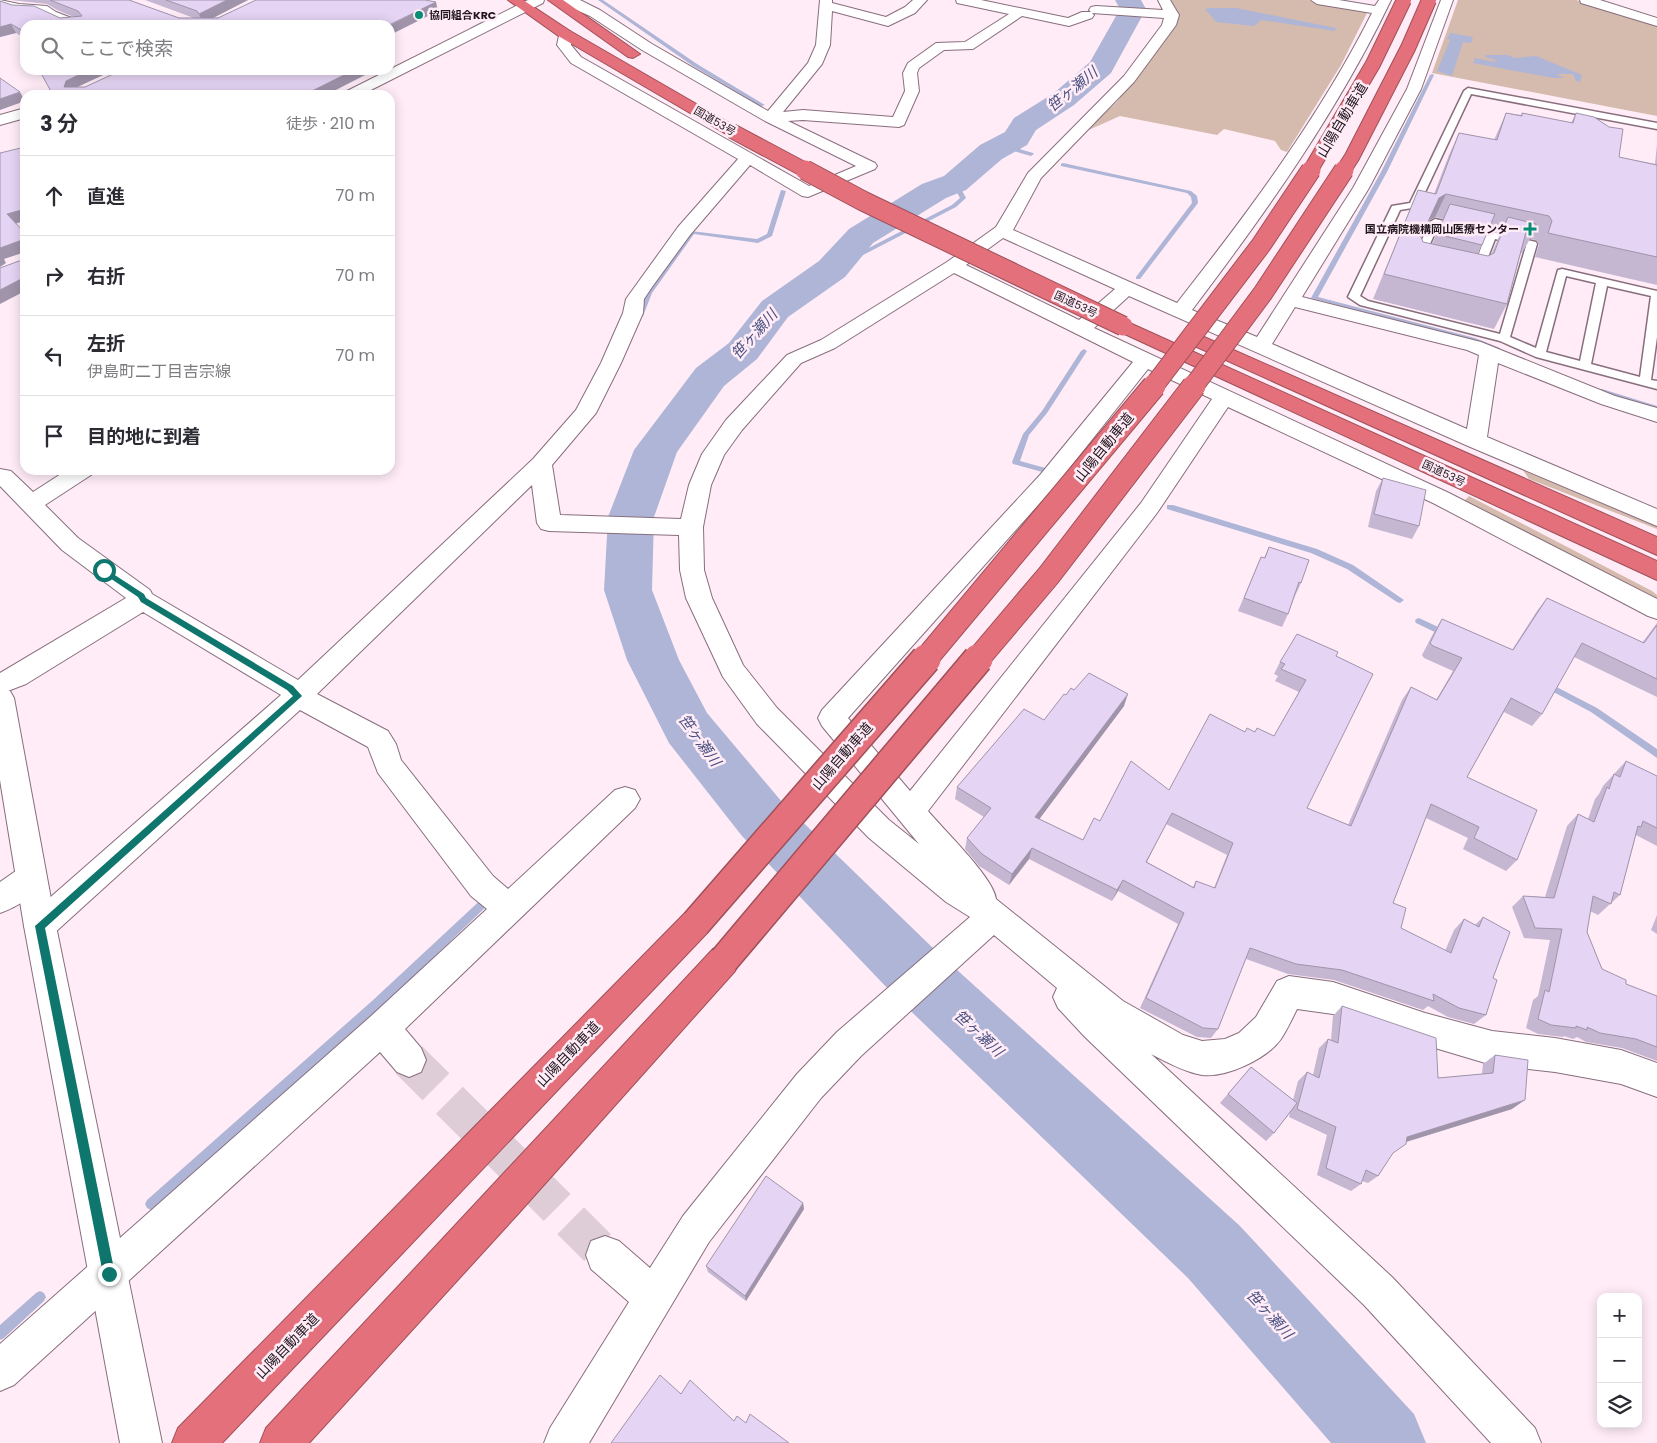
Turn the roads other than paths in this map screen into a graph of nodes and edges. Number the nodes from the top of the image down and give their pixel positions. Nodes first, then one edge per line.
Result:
1 (538, 0) edge
2 (554, 0) edge
3 (566, 0) edge
4 (921, 0) edge
5 (962, 0) edge
6 (1164, 0) edge
7 (1317, 0) edge
8 (1404, 0) edge
9 (1429, 0) edge
10 (1447, 0) edge
11 (1586, 0) edge
12 (1, 1) edge
13 (826, 3) edge
14 (519, 4) edge
15 (1382, 6) edge
16 (1020, 12) junction
17 (1169, 15) junction
18 (64, 20) edge
19 (1069, 22) junction
20 (1657, 22) edge
21 (565, 34) junction
22 (1058, 36) dead end
23 (576, 60) junction
24 (646, 63) dead end
25 (622, 68) junction
26 (395, 71) edge
27 (387, 75) edge
28 (359, 90) edge
29 (20, 114) edge
30 (770, 118) junction
31 (0, 120) edge
32 (752, 124) dead end
33 (1657, 126) edge
34 (747, 159) junction
35 (872, 186) dead end
36 (906, 203) dead end
37 (1002, 231) junction
38 (1491, 235) junction
39 (1026, 261) dead end
40 (1427, 264) edge
41 (953, 266) junction
42 (1466, 274) edge
43 (1602, 281) junction
44 (1127, 288) junction
45 (1095, 293) dead end
46 (1657, 294) edge
47 (1292, 300) junction
48 (1180, 312) junction
49 (1131, 316) junction
50 (1081, 329) junction
51 (1500, 341) junction
52 (1261, 346) junction
53 (1540, 354) junction
54 (1145, 360) junction
55 (1585, 366) junction
56 (1651, 383) edge
57 (1225, 396) junction
58 (1657, 415) edge
59 (1476, 441) junction
60 (541, 464) junction
61 (75, 475) edge
62 (0, 476) edge
63 (1517, 484) junction
64 (31, 504) junction
65 (1657, 518) edge
66 (682, 527) junction
67 (1657, 534) edge
68 (1657, 547) edge
69 (1625, 557) junction
70 (1657, 571) edge
71 (1657, 587) edge
72 (143, 600) junction
73 (1657, 610) edge
74 (0, 684) edge
75 (298, 696) junction
76 (0, 698) edge
77 (625, 799) dead end
78 (910, 812) junction
79 (31, 878) junction
80 (0, 898) edge
81 (498, 900) junction
82 (985, 922) junction
83 (40, 926) junction
84 (382, 1028) junction
85 (409, 1060) tunnel mouth
86 (1657, 1080) edge
87 (605, 1255) tunnel mouth
88 (109, 1274) junction
89 (653, 1297) junction
90 (0, 1371) edge
91 (141, 1443) edge
92 (193, 1443) edge
93 (281, 1443) edge
94 (565, 1443) edge
95 (1520, 1443) edge

1 - 14 street
2 - 24 highway
3 - 30 street
4 - 13 street
5 - 16 street
6 - 17 street
7 - 15 street
8 - 92 highway, 山陽自動車道, bridge
9 - 93 highway, 山陽自動車道, bridge
10 - 47 street
11 - 20 street
12 - 18 street
13 - 30 street
14 - 21 highway, 国道53号
14 - 26 street
15 - 48 street
16 - 19 street
16 - 30 street
17 - 19 street
17 - 37 street
19 - 22 street
21 - 23 street
21 - 25 highway, 国道53号
23 - 25 street
23 - 34 street
25 - 49 highway, 国道53号, bridge
27 - 28 street
29 - 31 street
30 - 34 street
32 - 35 highway, 国道53号
33 - 51 lane
34 - 60 street
36 - 39 highway
37 - 41 street
37 - 44 street
38 - 40 lane
38 - 42 lane
38 - 51 lane
41 - 50 street
41 - 66 street
43 - 46 lane
43 - 53 lane
43 - 55 lane
44 - 48 street
44 - 50 street
45 - 49 highway, 国道53号
46 - 56 lane
47 - 51 street
47 - 52 street
48 - 52 street
49 - 63 highway, 国道53号
49 - 69 highway, 国道53号
50 - 54 street
51 - 53 lane
51 - 58 street
51 - 59 street
52 - 59 street
53 - 55 lane
54 - 57 street
54 - 78 street
55 - 56 lane
57 - 73 street
57 - 78 street
59 - 65 street
60 - 66 street
60 - 75 street
61 - 64 street
62 - 64 street
63 - 67 highway
63 - 68 highway, 国道53号
64 - 72 street
66 - 82 street
69 - 70 highway, 国道53号
69 - 71 highway
72 - 74 street
72 - 75 street
75 - 81 street
75 - 83 street
76 - 79 street
77 - 81 street
78 - 82 street
79 - 80 street
79 - 83 street
81 - 84 street
82 - 86 street
82 - 89 street
82 - 95 street
83 - 88 street
84 - 85 street
84 - 88 street
87 - 89 street
88 - 90 street
88 - 91 street
89 - 94 street

